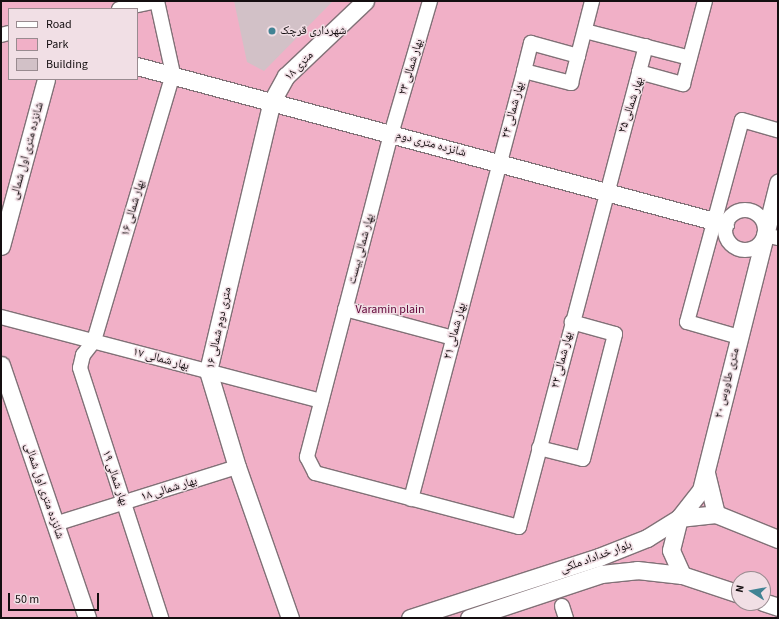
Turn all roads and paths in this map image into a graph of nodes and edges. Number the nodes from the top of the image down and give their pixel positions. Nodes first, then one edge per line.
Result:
1 (157, 1) edge
2 (365, 1) edge
3 (430, 1) edge
4 (592, 1) edge
5 (705, 1) edge
6 (125, 8) edge
7 (585, 31) junction
8 (646, 46) junction
9 (578, 56) junction
10 (690, 58) junction
11 (138, 66) edge
12 (524, 71) junction
13 (639, 72) junction
14 (173, 74) junction
15 (46, 80) edge
16 (272, 101) junction
17 (778, 130) edge
18 (391, 134) junction
19 (499, 163) junction
20 (778, 183) edge
21 (605, 192) junction
22 (720, 223) junction
23 (771, 237) edge
24 (1, 246) edge
25 (345, 310) junction
26 (1, 317) edge
27 (572, 322) junction
28 (739, 337) junction
29 (453, 338) junction
30 (94, 341) junction
31 (1, 364) edge
32 (208, 371) junction
33 (321, 401) junction
34 (540, 448) junction
35 (237, 468) junction
36 (706, 471) junction
37 (411, 499) junction
38 (124, 503) junction
39 (716, 514) junction
40 (679, 518) junction
41 (55, 524) junction
42 (778, 539) edge
43 (682, 574) junction
44 (731, 591) edge
45 (87, 618) edge
46 (162, 618) edge
47 (290, 618) edge
48 (410, 618) edge
49 (469, 618) edge

1 - 6 street
1 - 14 street
2 - 16 street, ۱۸ متری
3 - 18 street, بهار شمالی ۲۳
4 - 7 street, بهار شمالی ۲۴
5 - 10 street, بهار شمالی ۲۵
7 - 8 street
7 - 9 street, بهار شمالی ۲۴
8 - 10 street
8 - 13 street
9 - 12 street, بهار شمالی ۲۴
9 - 12 street
10 - 13 street, بهار شمالی ۲۵
11 - 14 street, شانزده متری دوم
12 - 19 street, بهار شمالی ۲۴
13 - 21 street, بهار شمالی ۲۵
14 - 16 street, شانزده متری دوم
14 - 30 street, بهار شمالی ۱۶
15 - 24 street, شانزده متری اول شمالی
16 - 18 street, شانزده متری دوم
16 - 32 street, ۱۶ متری دوم شمالی
17 - 22 street
18 - 19 street, شانزده متری دوم
18 - 25 street, بهار شمالی بیست
19 - 21 street, شانزده متری دوم
19 - 29 street, بهار شمالی ۲۱
20 - 23 street, ۲۰ متری طاووس
21 - 22 street, شانزده متری دوم
21 - 27 street, بهار شمالی ۲۲
22 - 23 street
22 - 23 street
22 - 28 street
23 - 28 street, ۲۰ متری طاووس
25 - 29 street
25 - 33 street, بهار شمالی بیست
26 - 30 street, بهار شمالی ۱۷
27 - 34 street, بهار شمالی ۲۲
27 - 34 street
28 - 36 street, ۲۰ متری طاووس
29 - 37 street, بهار شمالی ۲۱
30 - 32 street, بهار شمالی ۱۷
30 - 38 street, بهار شمالی ۱۹
31 - 41 street, شانزده متری اول شمالی
32 - 33 street, بهار شمالی ۱۷
32 - 35 street, ۱۶ متری دوم شمالی
33 - 37 street, بهار شمالی بیست
34 - 37 street, بهار شمالی ۲۲
35 - 38 street, بهار شمالی ۱۸
35 - 47 street, ۱۶ متری دوم شمالی
36 - 39 street
36 - 40 street, ۲۰ متری طاووس
38 - 41 street, بهار شمالی ۱۸
38 - 46 street, بهار شمالی ۱۹
39 - 40 street, بلوار خداداد ملکی
39 - 42 street, بلوار خداداد ملکی
40 - 43 street, ۲۰ متری طاووس
40 - 48 street, بلوار خداداد ملکی
41 - 45 street, شانزده متری اول شمالی
43 - 44 street, بلوار خداداد ملکی
43 - 49 street, بلوار خداداد ملکی

